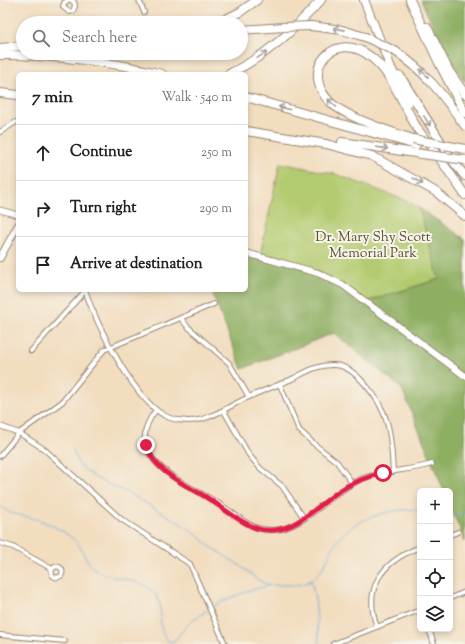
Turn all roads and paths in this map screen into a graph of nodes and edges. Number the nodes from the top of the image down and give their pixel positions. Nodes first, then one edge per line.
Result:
1 (139, 0) edge
2 (257, 0) edge
3 (320, 0) edge
4 (364, 0) edge
5 (410, 0) edge
6 (414, 0) edge
7 (144, 12) dead end
8 (232, 16) edge
9 (248, 30) edge
10 (379, 39) junction
11 (16, 47) edge
12 (0, 48) edge
13 (0, 55) edge
14 (16, 56) edge
15 (89, 60) edge
16 (152, 72) edge
17 (232, 72) edge
18 (0, 88) edge
19 (16, 90) edge
20 (0, 93) edge
21 (465, 94) edge
22 (16, 95) edge
23 (248, 98) edge
24 (465, 113) edge
25 (16, 122) dead end
26 (465, 126) edge
27 (248, 130) edge
28 (248, 130) edge
29 (0, 132) edge
30 (414, 142) junction
31 (465, 148) edge
32 (465, 153) edge
33 (440, 160) junction
34 (465, 160) edge
35 (465, 176) edge
36 (465, 195) edge
37 (0, 210) edge
38 (16, 214) edge
39 (465, 216) edge
40 (16, 229) edge
41 (248, 254) edge
42 (0, 258) edge
43 (84, 292) edge
44 (85, 292) edge
45 (214, 304) dead end
46 (181, 318) junction
47 (109, 347) junction
48 (31, 351) dead end
49 (465, 376) edge
50 (280, 385) junction
51 (249, 397) junction
52 (156, 410) junction
53 (224, 411) junction
54 (0, 426) edge
55 (19, 433) junction
56 (0, 456) edge
57 (432, 464) dead end
58 (393, 472) junction
59 (352, 483) junction
60 (304, 518) junction
61 (458, 532) dead end
62 (453, 534) edge
63 (0, 543) edge
64 (417, 548) edge
65 (52, 569) dead end
66 (465, 592) edge
67 (453, 597) edge
68 (417, 611) edge
69 (377, 627) junction
70 (430, 632) edge
71 (0, 635) edge
72 (64, 642) dead end
73 (225, 644) edge
74 (333, 644) edge
75 (434, 644) edge

1 - 7 street
2 - 8 highway
17 -> 3 highway
4 - 10 highway
5 - 24 highway
6 - 21 highway
26 -> 9 highway, bridge
10 - 33 highway
10 -> 35 highway
11 - 12 highway
13 - 14 highway
15 - 16 highway
18 - 19 highway
20 - 22 highway
30 -> 23 highway
25 - 29 street
27 -> 34 highway, bridge
28 -> 39 highway
30 - 31 highway, bridge
30 - 32 highway
30 -> 33 highway
33 - 36 highway
37 - 38 street
40 - 42 main road
41 - 49 main road
43 - 48 street
44 - 47 street
45 - 46 street
46 - 47 street
46 - 51 street
47 - 52 street
47 - 55 street
50 - 51 street
50 - 58 street
50 - 59 street
51 - 53 street
52 - 53 street
52 - 60 street
53 - 60 street
54 - 55 street
55 - 56 street
55 - 73 street
57 - 58 street
58 - 59 street
59 - 60 street
61 - 62 street
63 - 65 street
64 - 69 street
66 - 67 street
68 - 69 street
69 - 74 street
70 - 75 street
71 - 72 street

